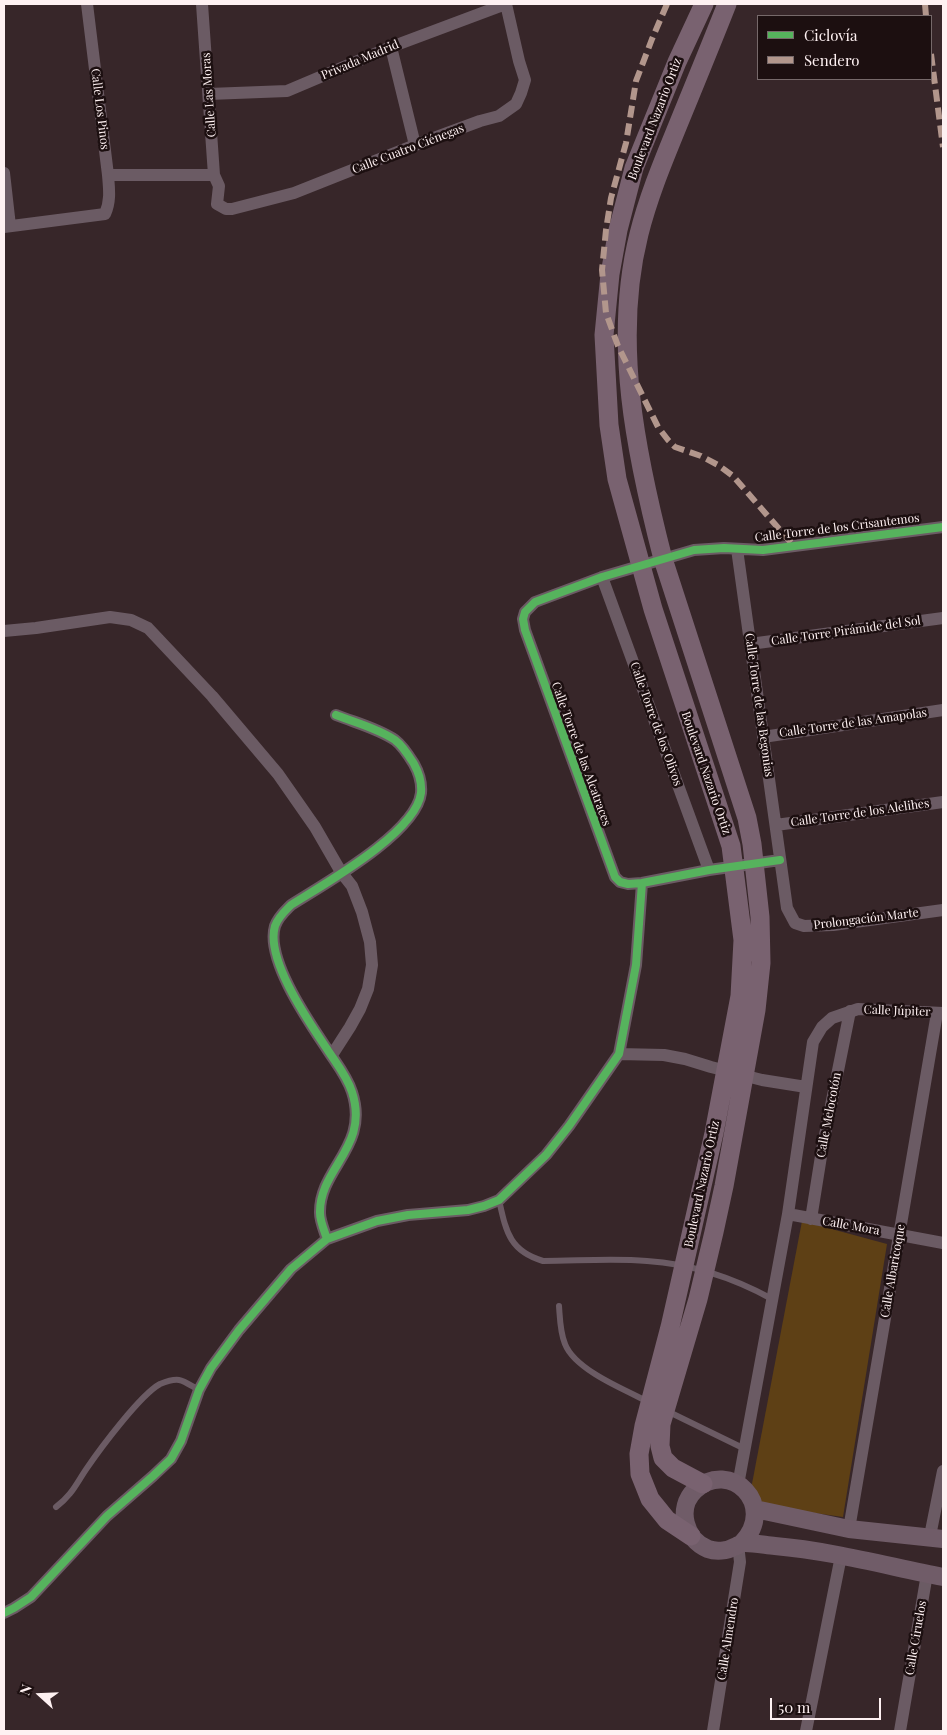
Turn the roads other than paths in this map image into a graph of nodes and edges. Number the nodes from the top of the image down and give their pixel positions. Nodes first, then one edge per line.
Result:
1 (86, 4) edge
2 (202, 4) edge
3 (506, 4) edge
4 (704, 4) edge
5 (727, 4) edge
6 (391, 47) junction
7 (209, 94) junction
8 (415, 145) junction
9 (4, 173) edge
10 (108, 174) junction
11 (216, 180) junction
12 (7, 227) edge
13 (943, 527) edge
14 (737, 549) junction
15 (663, 559) junction
16 (640, 566) junction
17 (602, 577) junction
18 (943, 618) edge
19 (4, 630) edge
20 (525, 630) joint
21 (750, 644) junction
22 (943, 710) edge
23 (336, 715) dead end
24 (763, 736) junction
25 (943, 802) edge
26 (776, 824) junction
27 (780, 860) junction
28 (754, 864) junction
29 (734, 867) junction
30 (709, 870) junction
31 (341, 872) junction
32 (642, 884) junction
33 (943, 910) edge
34 (850, 1012) junction
35 (940, 1013) edge
36 (619, 1054) junction
37 (332, 1056) junction
38 (726, 1071) junction
39 (745, 1076) junction
40 (806, 1087) junction
41 (499, 1200) junction
42 (788, 1214) junction
43 (811, 1218) junction
44 (899, 1235) junction
45 (327, 1238) junction
46 (943, 1242) edge
47 (684, 1266) junction
48 (705, 1271) junction
49 (772, 1299) junction
50 (558, 1306) dead end
51 (199, 1390) junction
52 (658, 1407) junction
53 (745, 1449) junction
54 (943, 1471) edge
55 (703, 1484) junction
56 (738, 1484) junction
57 (56, 1507) dead end
58 (755, 1509) junction
59 (849, 1529) junction
60 (691, 1536) junction
61 (937, 1538) edge
62 (738, 1545) junction
63 (841, 1556) junction
64 (935, 1575) edge
65 (4, 1613) edge
66 (713, 1731) edge
67 (806, 1731) edge
68 (900, 1731) edge

1 - 10 street, Calle Los Pinos
2 - 7 street, Calle Las Moras
3 - 6 street, Privada Madrid
3 - 8 street, Calle Cuatro Ciénegas
4 - 16 main road, Boulevard Nazario Ortiz
5 - 15 main road, Boulevard Nazario Ortiz
6 - 7 street, Privada Madrid
6 - 8 street
7 - 11 street, Calle Las Moras
8 - 11 street, Calle Cuatro Ciénegas
9 - 12 street
10 - 11 street
10 - 12 street, Calle Los Pinos
13 - 14 street, Calle Torre de los Crisantemos
14 - 15 street, Calle Torre de los Crisantemos
14 - 21 street, Calle Torre de las Begonias
15 - 16 street, Calle Torre de los Crisantemos
15 - 28 main road, Boulevard Nazario Ortiz
16 - 17 street, Calle Torre de los Crisantemos
16 - 29 main road, Boulevard Nazario Ortiz
17 - 20 street, Calle Torre de los Crisantemos
17 - 30 street, Calle Torre de los Olivos
18 - 21 street, Calle Torre Pirámide del Sol
19 - 31 street
20 - 32 street, Calle Torre de las Alcatraces
21 - 24 street, Calle Torre de las Begonias
22 - 24 street, Calle Torre de las Amapolas
23 - 31 street
24 - 26 street, Calle Torre de las Begonias
25 - 26 street, Calle Torre de los Alelihes
26 - 27 street, Calle Torre de las Begonias
27 - 28 street
27 - 33 street, Prolongación Marte
28 - 29 street
28 - 39 main road, Boulevard Nazario Ortiz
29 - 30 street
29 - 38 main road, Boulevard Nazario Ortiz
30 - 32 street
31 - 37 street
31 - 37 street
32 - 36 street
34 - 35 street, Calle Júpiter
34 - 40 street, Calle Júpiter
34 - 43 street, Calle Melocotón
35 - 44 street, Calle Albaricoque
36 - 38 street
36 - 41 street
37 - 45 street
38 - 39 street
38 - 47 main road, Boulevard Nazario Ortiz
39 - 40 street
39 - 48 main road, Boulevard Nazario Ortiz
40 - 42 street, Calle Júpiter
41 - 45 street
41 - 47 lane
42 - 43 street, Calle Mora
42 - 49 street, Calle Júpiter
43 - 44 street, Calle Mora
44 - 46 street, Calle Mora
44 - 59 street, Calle Albaricoque
45 - 51 street
47 - 48 lane
47 - 52 main road, Boulevard Nazario Ortiz
48 - 49 lane
48 - 52 main road, Boulevard Nazario Ortiz
49 - 53 street, Calle Júpiter
50 - 52 lane
51 - 57 lane
51 - 65 street
52 - 53 lane
52 - 55 main road, Boulevard Nazario Ortiz
52 - 60 main road, Boulevard Nazario Ortiz
53 - 56 street, Calle Júpiter
54 - 61 street
55 - 56 street
55 - 60 street
56 - 58 street
58 - 59 street
58 - 62 street
59 - 61 street
60 - 62 street
62 - 63 street
62 - 66 street, Calle Almendro
63 - 64 street
63 - 67 street
64 - 68 street, Calle Ciruelos

